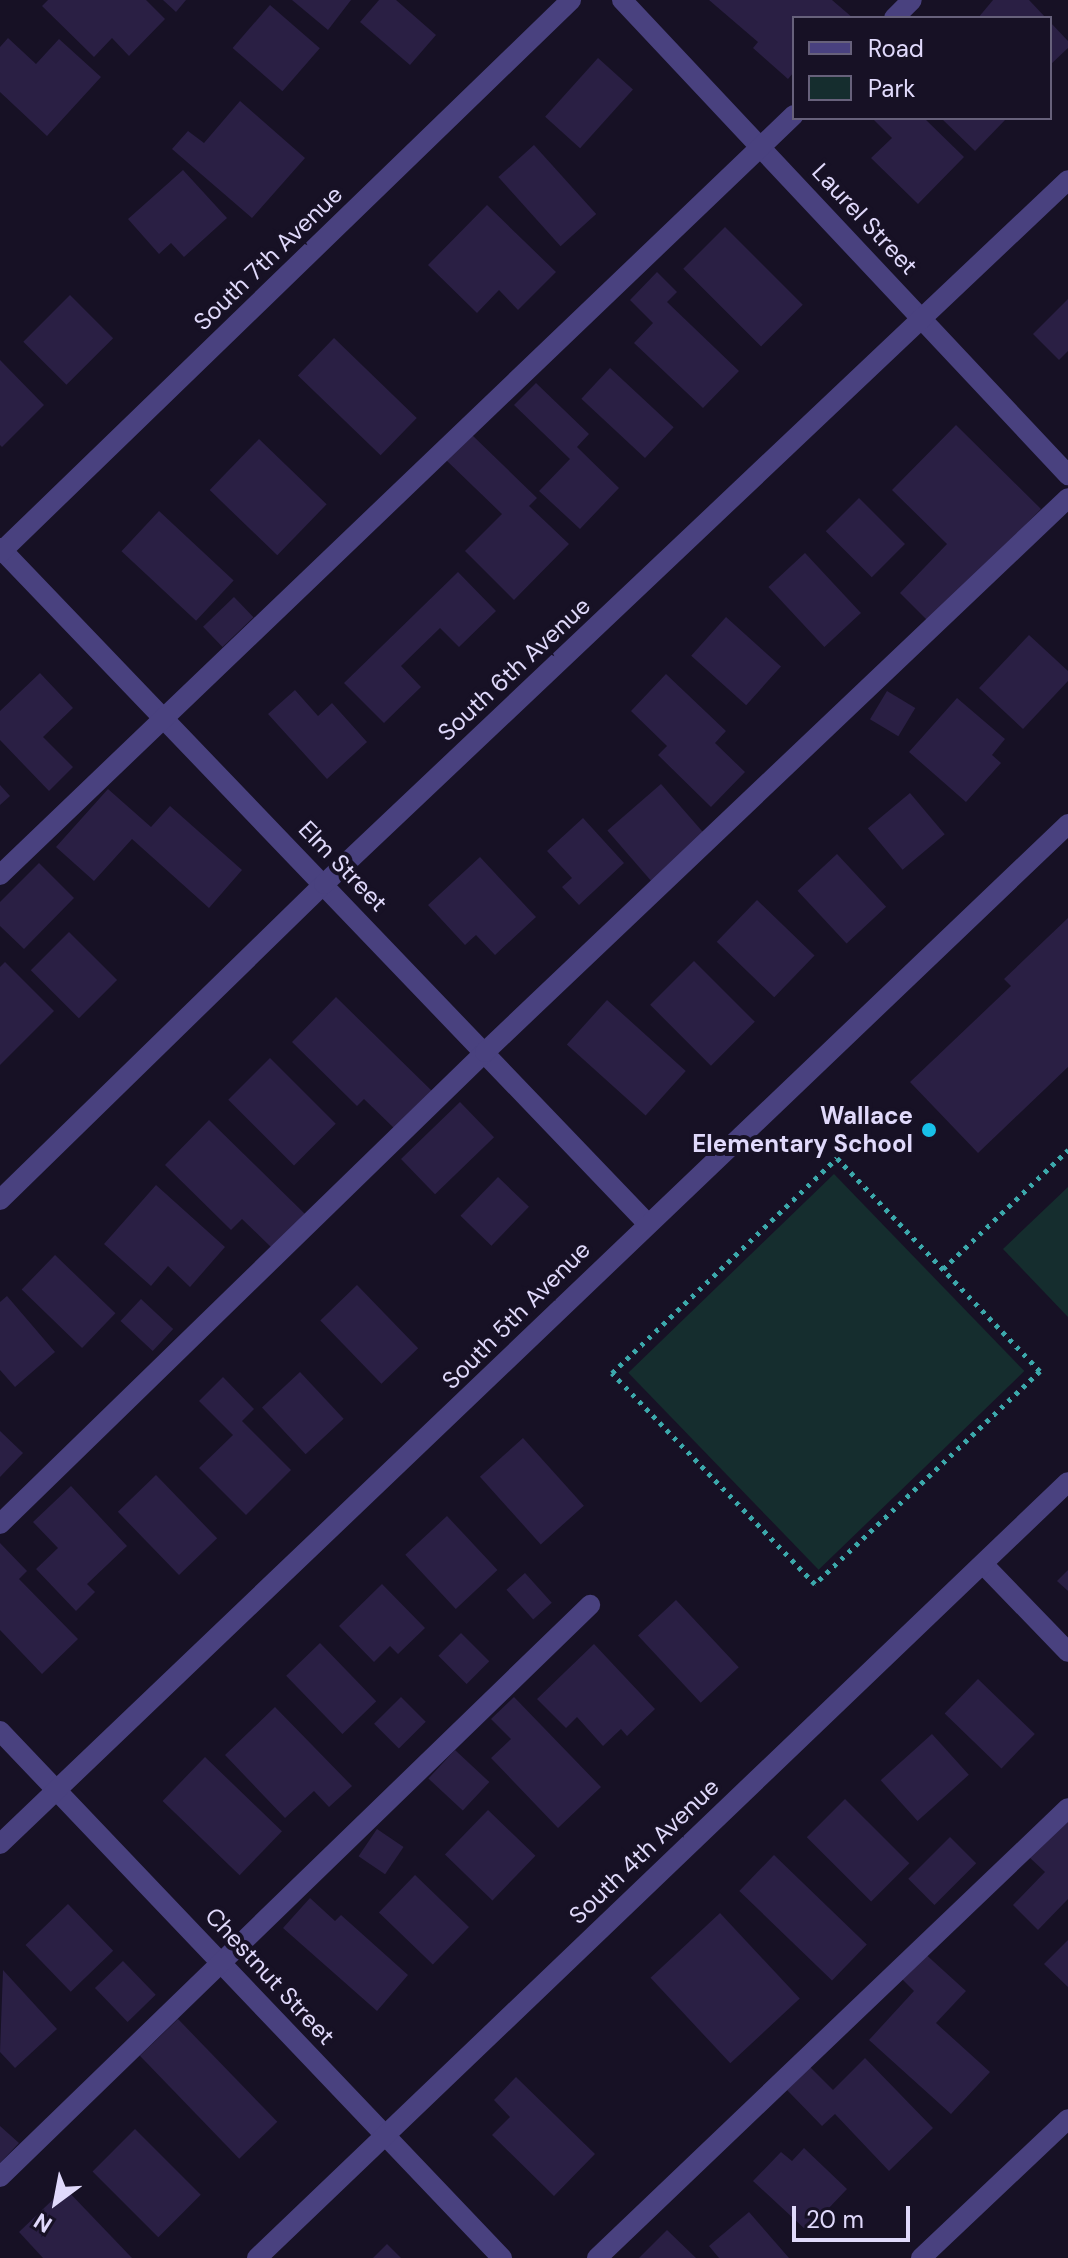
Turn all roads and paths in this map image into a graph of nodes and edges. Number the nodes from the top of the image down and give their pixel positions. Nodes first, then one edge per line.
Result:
1 (571, 0) edge
2 (622, 0) edge
3 (912, 0) edge
4 (896, 16) edge
5 (792, 117) edge
6 (762, 147) junction
7 (1068, 180) edge
8 (924, 321) junction
9 (1068, 475) edge
10 (1068, 498) edge
11 (1, 551) edge
12 (161, 717) junction
13 (1068, 824) edge
14 (0, 875) edge
15 (324, 884) junction
16 (485, 1052) junction
17 (1068, 1150) edge
18 (0, 1200) edge
19 (647, 1223) junction
20 (943, 1269) junction
21 (1068, 1482) edge
22 (0, 1524) edge
23 (983, 1564) junction
24 (590, 1605) dead end
25 (1068, 1652) edge
26 (0, 1731) edge
27 (57, 1788) junction
28 (1068, 1808) edge
29 (0, 1844) edge
30 (221, 1962) junction
31 (1068, 2119) edge
32 (384, 2135) junction
33 (0, 2177) edge
34 (257, 2258) edge
35 (502, 2258) edge
36 (597, 2258) edge
37 (921, 2258) edge

1 - 11 street, South 7th Avenue
2 - 6 street, Laurel Street
3 - 4 street
5 - 6 street
6 - 8 street, Laurel Street
6 - 12 street
7 - 8 street, South 6th Avenue
8 - 9 street, Laurel Street
8 - 15 street, South 6th Avenue
10 - 16 street
11 - 12 street, Elm Street
12 - 14 street
12 - 15 street, Elm Street
13 - 19 street, South 5th Avenue
15 - 16 street, Elm Street
15 - 18 street, South 6th Avenue
16 - 19 street, Elm Street
16 - 22 street
17 - 20 path
19 - 27 street, South 5th Avenue
20 - 20 path
21 - 23 street, South 4th Avenue
23 - 25 street
23 - 32 street, South 4th Avenue
24 - 30 street
26 - 27 street, Chestnut Street
27 - 29 street, South 5th Avenue
27 - 30 street, Chestnut Street
28 - 36 street
30 - 32 street, Chestnut Street
30 - 33 street
31 - 37 street
32 - 34 street, South 4th Avenue
32 - 35 street, Chestnut Street

